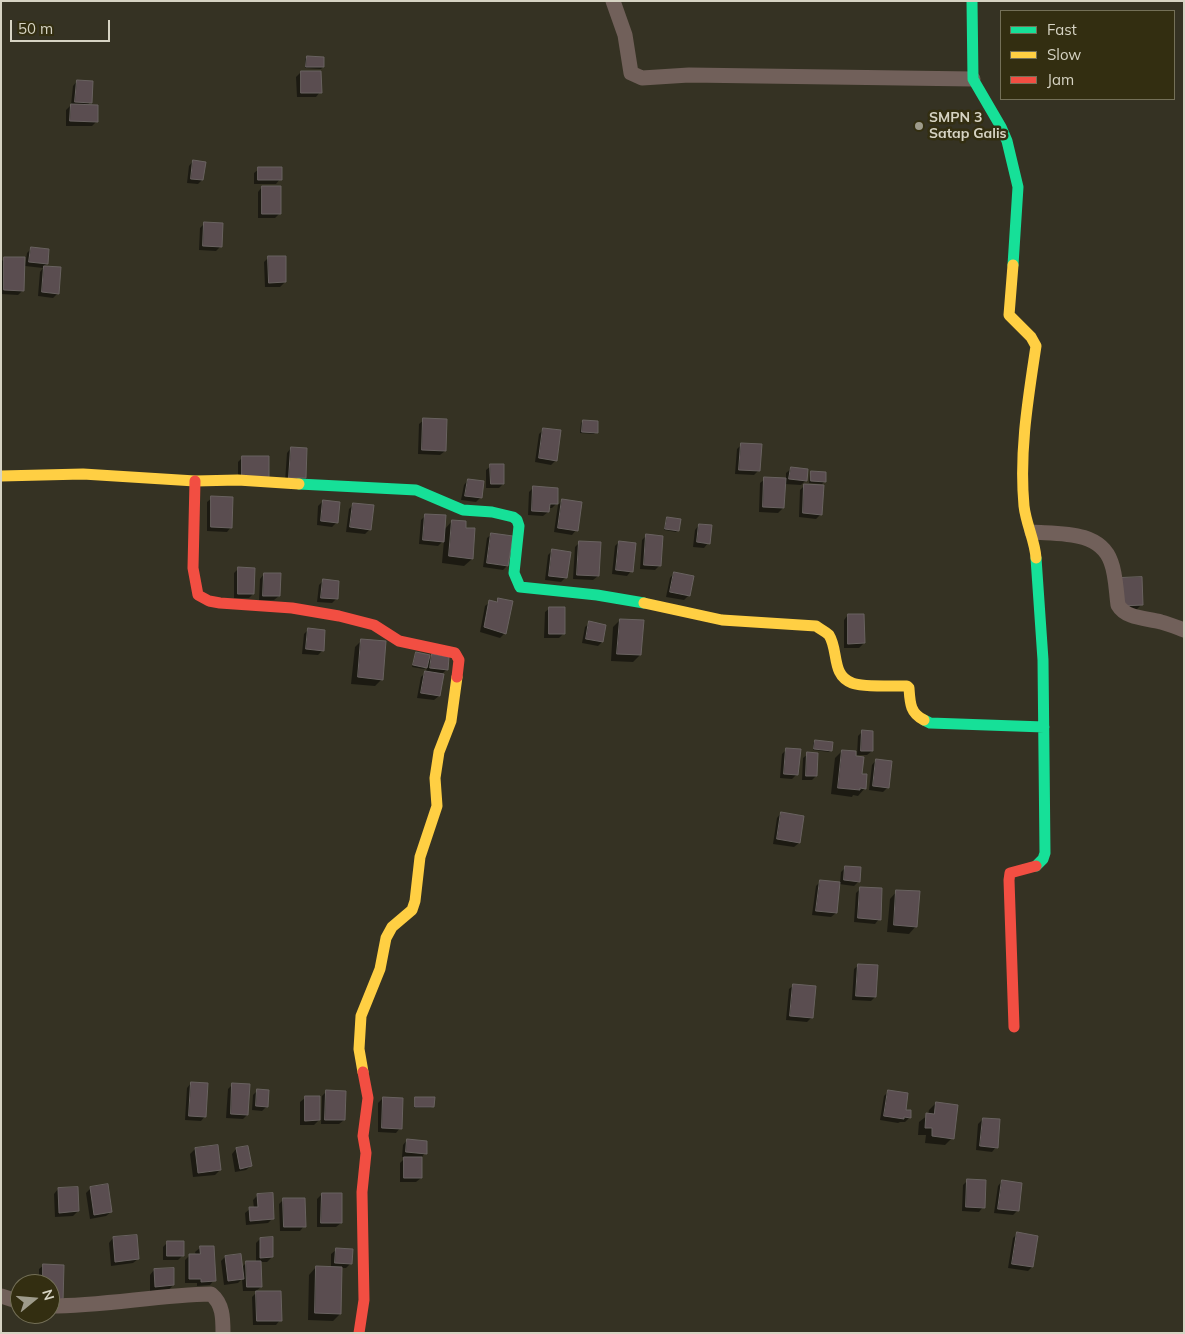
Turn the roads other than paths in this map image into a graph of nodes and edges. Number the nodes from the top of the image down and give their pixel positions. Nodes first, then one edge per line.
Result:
1 (613, 1) edge
2 (972, 1) edge
3 (973, 79) junction
4 (1, 476) edge
5 (195, 481) junction
6 (1032, 532) junction
7 (1184, 630) edge
8 (1044, 728) junction
9 (1014, 1027) dead end
10 (60, 1306) edge
11 (223, 1333) edge
12 (359, 1333) edge

1 - 3 street
2 - 3 street
3 - 6 street
4 - 5 street
5 - 8 street
5 - 12 street
6 - 7 street
6 - 8 street
8 - 9 street
10 - 11 street

